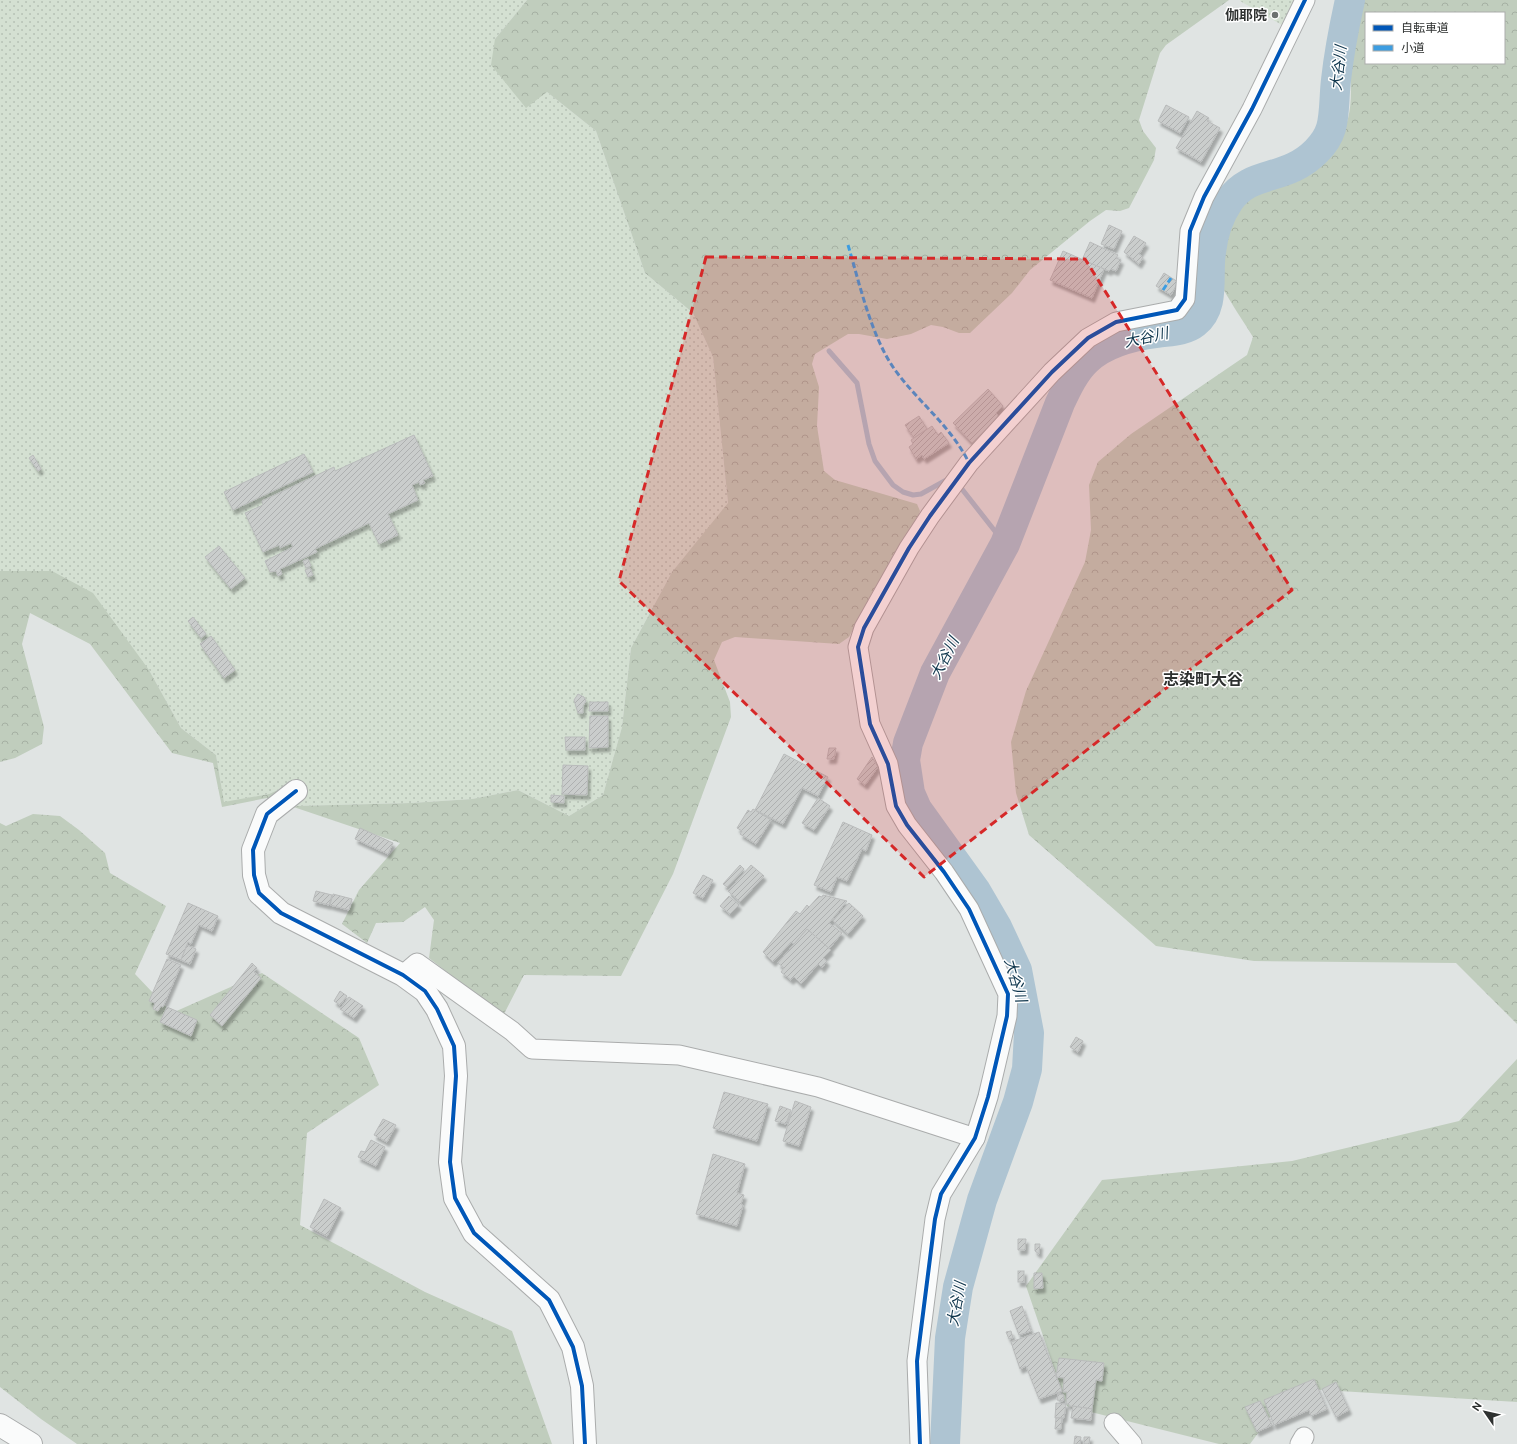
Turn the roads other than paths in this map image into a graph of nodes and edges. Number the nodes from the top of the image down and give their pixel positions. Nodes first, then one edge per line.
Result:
1 (1305, 0) edge
2 (296, 791) dead end
3 (403, 974) junction
4 (975, 1138) junction
5 (1114, 1423) dead end
6 (0, 1425) edge
7 (31, 1444) edge
8 (585, 1444) edge
9 (920, 1444) edge
10 (1132, 1444) edge

1 - 4 street
2 - 3 street
3 - 4 street
3 - 8 street
4 - 9 street
5 - 10 street
6 - 7 street

